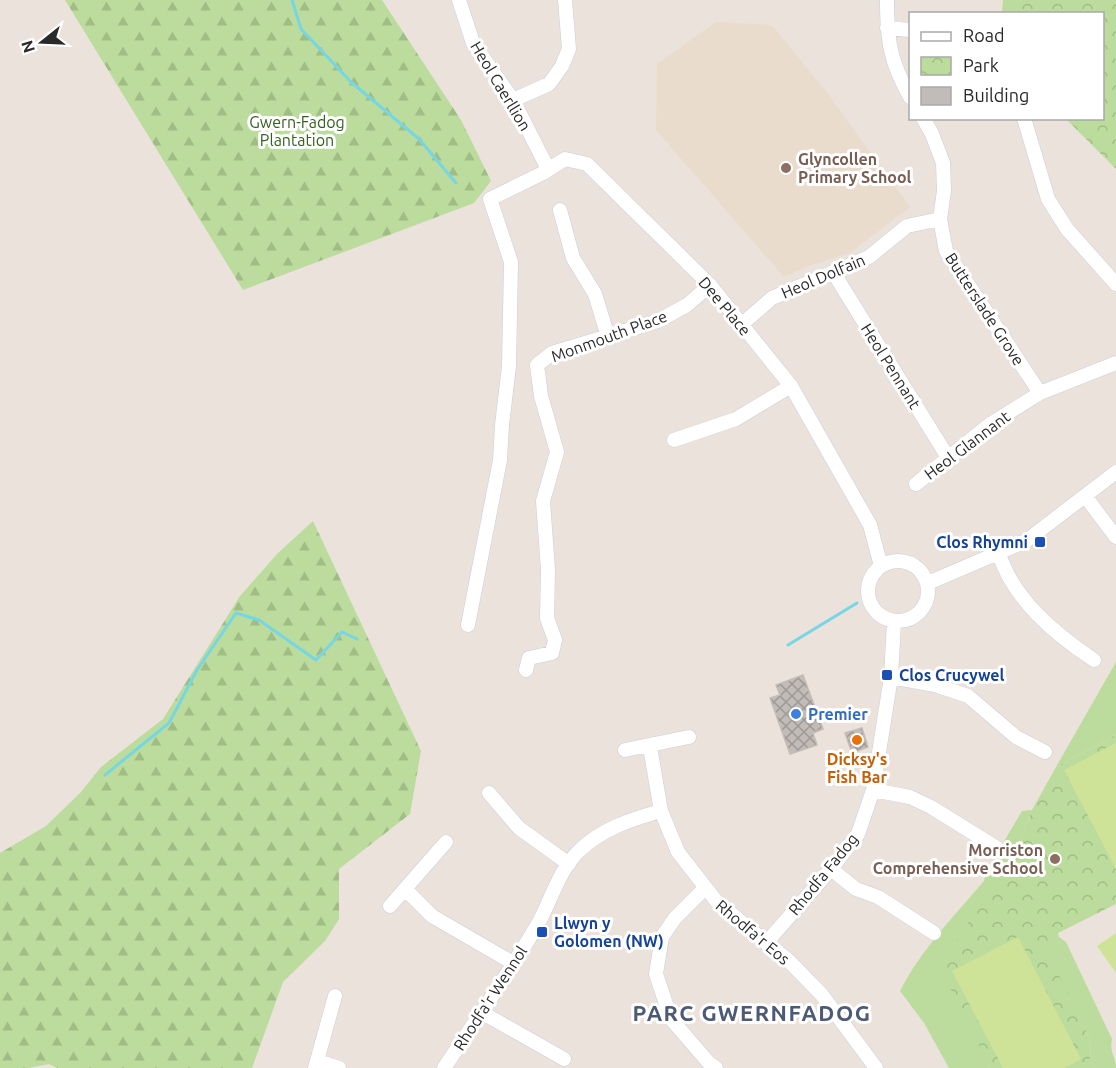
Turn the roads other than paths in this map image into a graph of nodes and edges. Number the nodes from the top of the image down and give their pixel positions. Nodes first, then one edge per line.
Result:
1 (459, 0) edge
2 (565, 0) edge
3 (887, 0) edge
4 (887, 28) junction
5 (909, 30) edge
6 (909, 95) edge
7 (513, 100) junction
8 (924, 120) edge
9 (1025, 120) edge
10 (548, 169) junction
11 (560, 210) dead end
12 (940, 219) junction
13 (833, 272) junction
14 (1116, 284) edge
15 (710, 285) junction
16 (742, 324) junction
17 (608, 337) junction
18 (1115, 366) edge
19 (791, 386) junction
20 (1040, 393) junction
21 (674, 440) dead end
22 (949, 459) junction
23 (1116, 472) edge
24 (916, 484) dead end
25 (1084, 496) junction
26 (1116, 537) edge
27 (999, 554) junction
28 (881, 566) junction
29 (928, 584) junction
30 (894, 622) junction
31 (468, 625) dead end
32 (1094, 660) dead end
33 (526, 670) dead end
34 (891, 677) junction
35 (689, 737) dead end
36 (650, 747) junction
37 (625, 750) dead end
38 (1045, 752) dead end
39 (873, 790) junction
40 (489, 793) dead end
41 (661, 811) junction
42 (446, 842) dead end
43 (997, 848) dead end
44 (568, 864) junction
45 (831, 868) junction
46 (705, 888) junction
47 (406, 890) junction
48 (390, 906) dead end
49 (934, 933) dead end
50 (766, 944) junction
51 (513, 963) junction
52 (335, 996) dead end
53 (481, 1012) junction
54 (564, 1059) dead end
55 (316, 1064) edge
56 (710, 1066) edge
57 (339, 1068) edge
58 (444, 1068) edge
59 (876, 1068) edge

1 - 7 street, Heol Caerllion
2 - 7 street
3 - 4 street
4 - 5 street
4 - 6 street
7 - 10 street, Heol Caerllion
8 - 12 street, Butterslade Grove
9 - 14 street
10 - 15 street, Dee Place
10 - 31 street, Dee Place
11 - 17 street
12 - 13 street, Heol Dolfain
12 - 20 street, Butterslade Grove
13 - 16 street, Heol Dolfain
13 - 22 street, Heol Pennant
15 - 16 street, Dee Place
15 - 17 street, Monmouth Place
16 - 19 street, Dee Place
17 - 33 street, Monmouth Place
18 - 20 street, Heol Glannant
19 - 21 street
19 - 28 street, Dee Place
20 - 22 street, Heol Glannant
22 - 24 street, Heol Glannant
23 - 25 street
25 - 26 street
25 - 27 street
27 - 29 street
27 - 32 street
28 - 29 street
28 - 30 street
29 - 30 street
30 - 34 street, Rhodfa Fadog
34 - 38 street
34 - 39 street, Rhodfa Fadog
35 - 36 street
36 - 37 street
36 - 41 street, Rhodfa'r Eos
39 - 43 street
39 - 45 street, Rhodfa Fadog
40 - 44 street
41 - 44 street, Rhodfa'r Wennol
41 - 46 street, Rhodfa'r Eos
42 - 47 street
44 - 51 street, Rhodfa'r Wennol
45 - 49 street
45 - 50 street, Rhodfa Fadog
46 - 50 street, Rhodfa'r Eos
46 - 56 street
47 - 48 street
47 - 51 street
50 - 59 street, Rhodfa'r Eos
51 - 53 street, Rhodfa'r Wennol
52 - 55 street
53 - 54 street
53 - 58 street, Rhodfa'r Wennol
55 - 57 street

